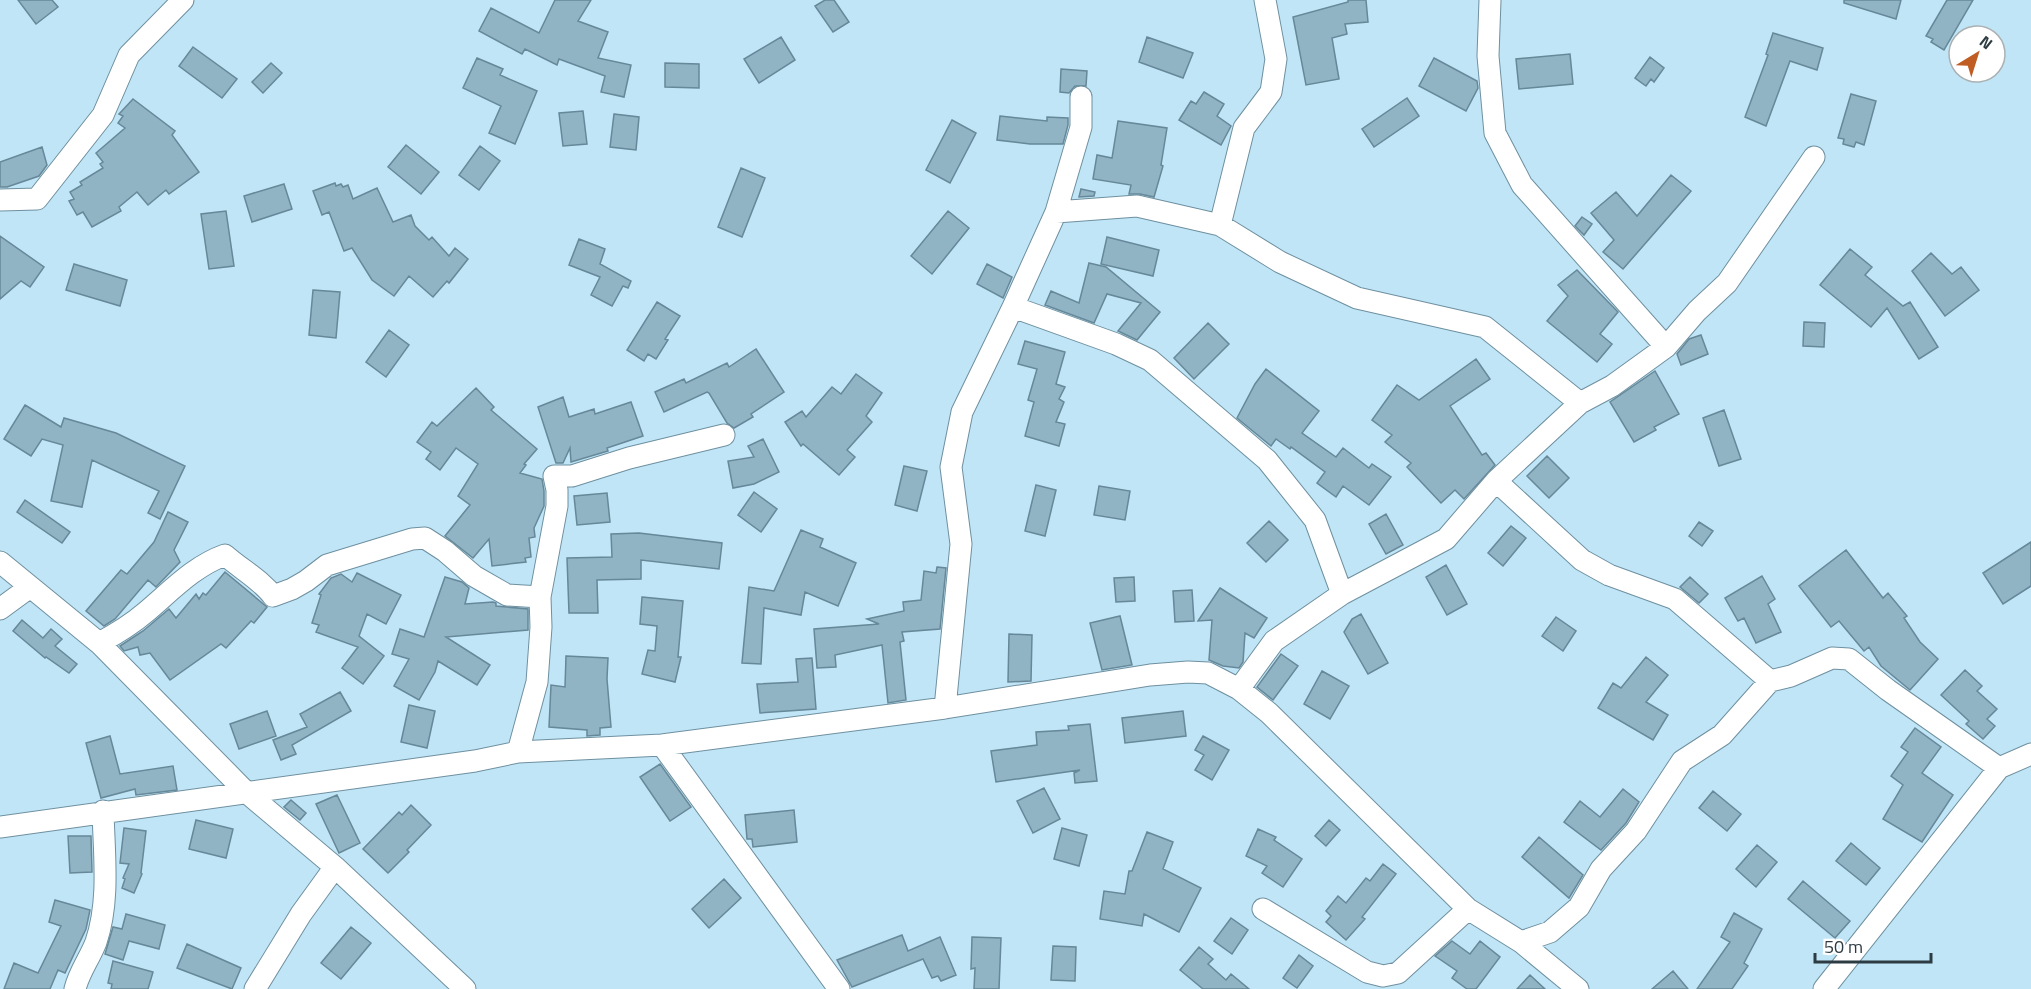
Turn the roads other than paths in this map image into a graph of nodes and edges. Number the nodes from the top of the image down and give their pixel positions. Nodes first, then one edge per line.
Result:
1 (183, 0) edge
2 (1265, 0) edge
3 (1490, 0) edge
4 (1081, 97) dead end
5 (1814, 157) dead end
6 (0, 200) edge
7 (1056, 212) junction
8 (1220, 225) junction
9 (1013, 307) junction
10 (1666, 347) junction
11 (1580, 403) junction
12 (724, 435) dead end
13 (1496, 481) junction
14 (0, 561) edge
15 (30, 587) junction
16 (1342, 594) junction
17 (540, 597) junction
18 (0, 609) edge
19 (99, 643) junction
20 (1770, 681) junction
21 (1239, 689) junction
22 (945, 708) junction
23 (662, 745) junction
24 (518, 752) junction
25 (2031, 754) edge
26 (1999, 768) junction
27 (246, 792) junction
28 (103, 811) junction
29 (0, 826) edge
30 (335, 867) junction
31 (1263, 909) dead end
32 (1468, 909) junction
33 (1521, 942) junction
34 (75, 989) edge
35 (255, 989) edge
36 (465, 989) edge
37 (839, 989) edge
38 (1578, 989) edge
39 (1824, 989) edge

1 - 6 street
2 - 8 street
3 - 10 street
4 - 7 street
5 - 10 street
7 - 8 street
7 - 9 street
8 - 11 street
9 - 16 street
9 - 22 street
10 - 11 street
11 - 13 street
12 - 17 street
13 - 16 street
13 - 20 street
14 - 15 street
15 - 18 street
15 - 19 street
16 - 21 street
17 - 19 street
17 - 24 street
19 - 27 street
20 - 26 street
20 - 33 street
21 - 22 street
21 - 32 street
22 - 23 street
23 - 24 street
23 - 37 street
24 - 27 street
25 - 26 street
26 - 39 street
27 - 28 street
27 - 30 street
28 - 29 street
28 - 34 street
30 - 35 street
30 - 36 street
31 - 32 street
32 - 33 street
33 - 38 street

